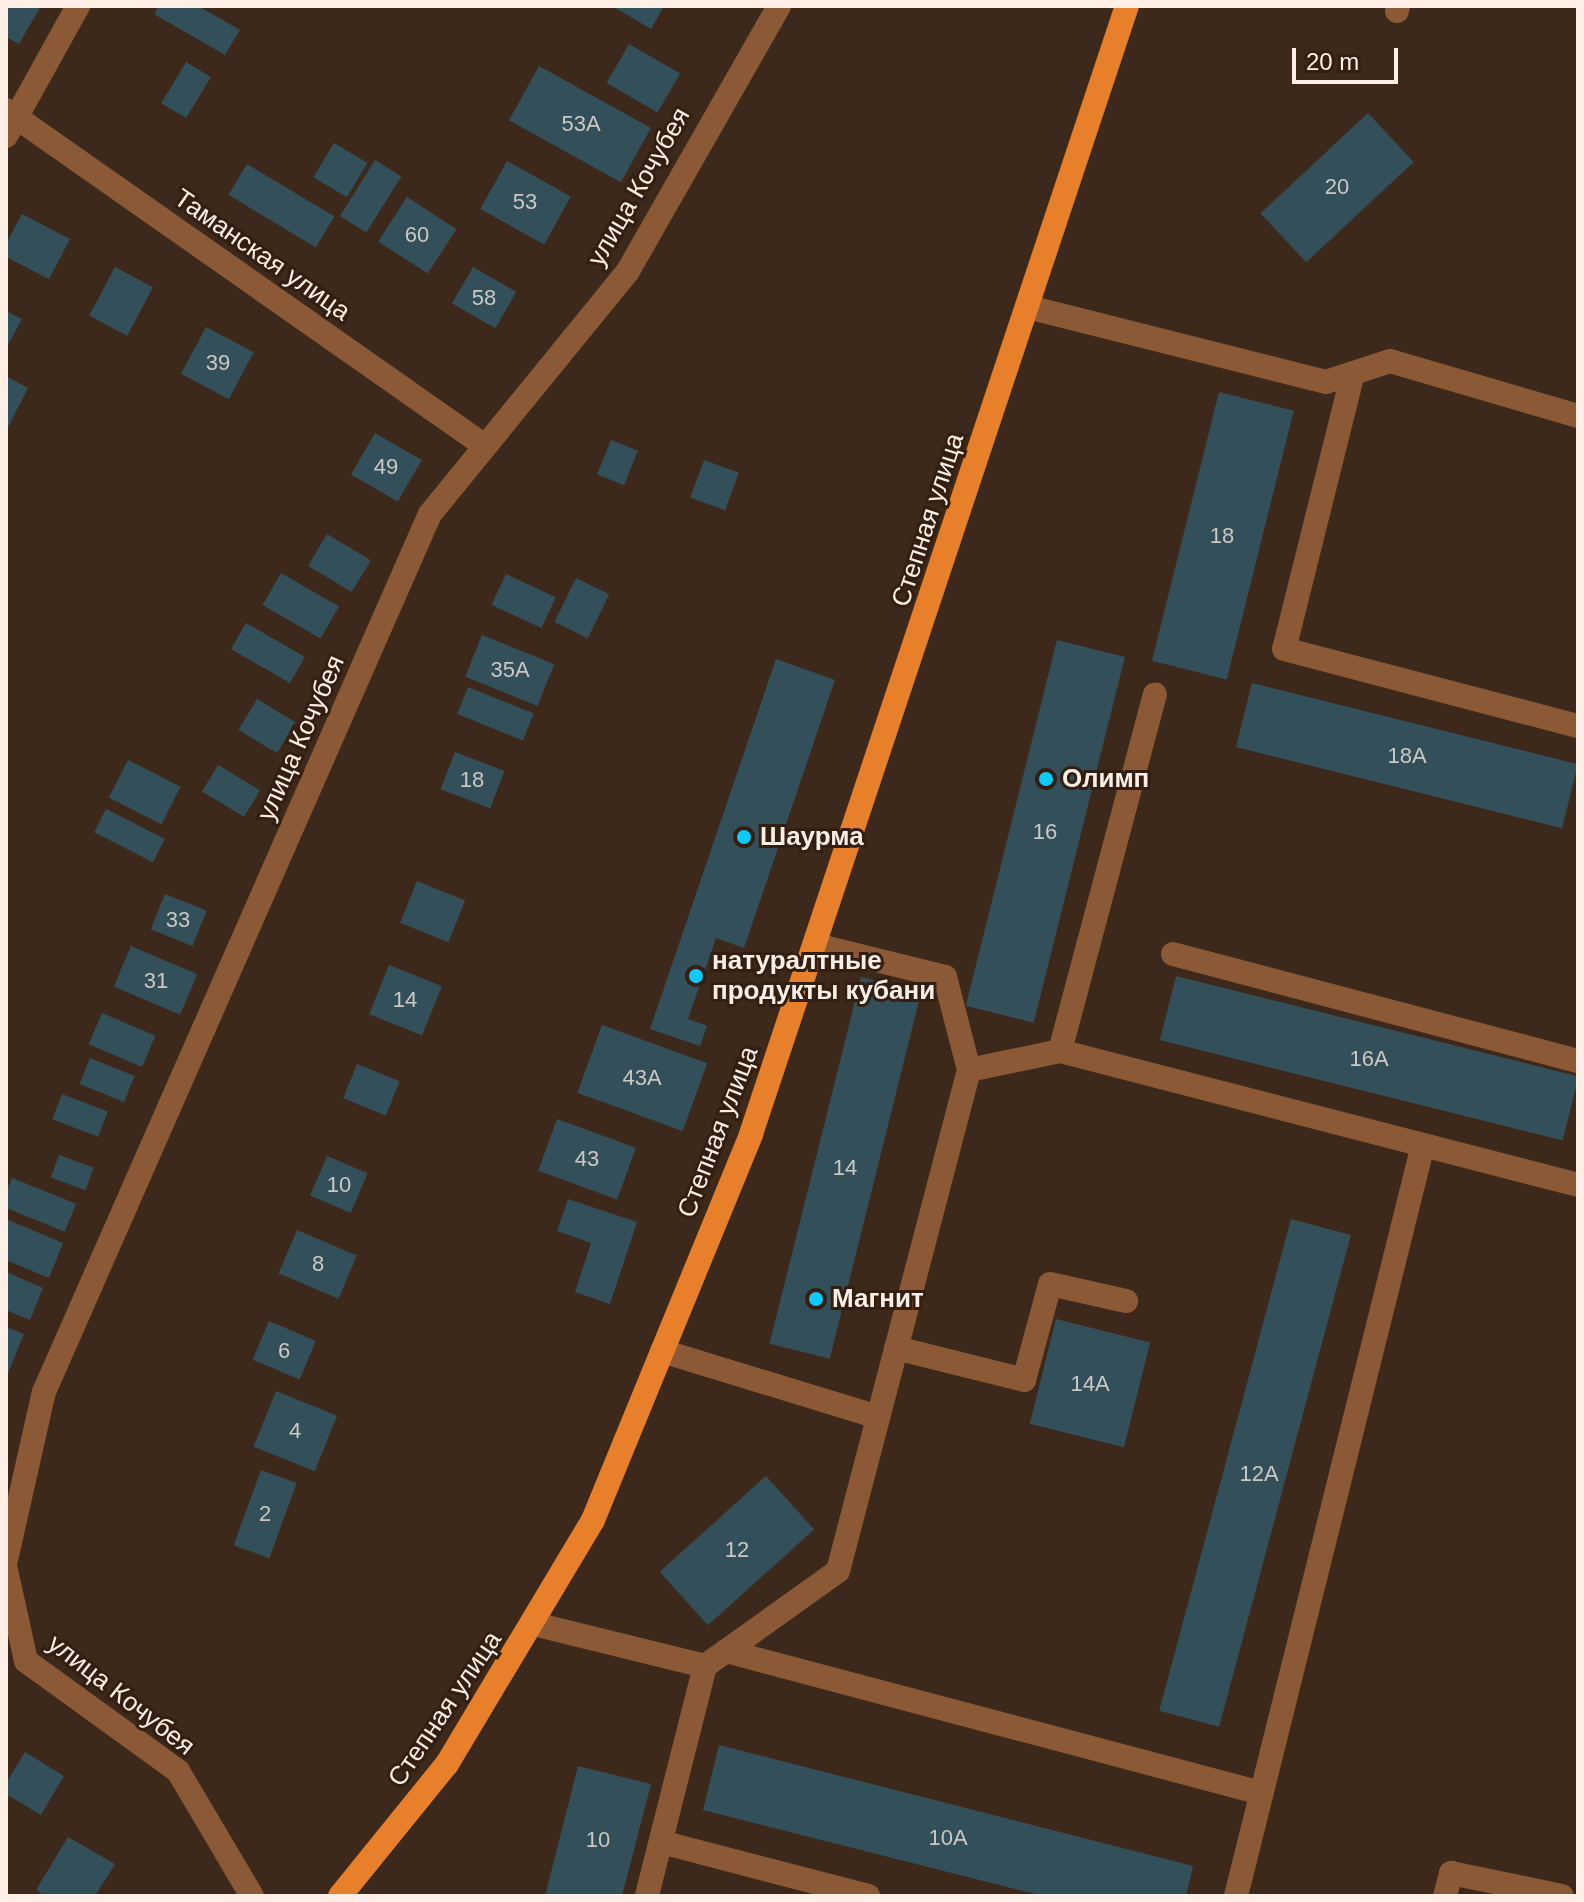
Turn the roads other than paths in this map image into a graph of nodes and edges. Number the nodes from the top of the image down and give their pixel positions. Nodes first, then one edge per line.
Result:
1 (78, 6) edge
2 (779, 6) edge
3 (1127, 6) edge
4 (9, 121) edge
5 (1028, 307) junction
6 (1353, 373) junction
7 (1578, 416) edge
8 (485, 446) junction
9 (1155, 694) dead end
10 (1578, 726) edge
11 (815, 945) junction
12 (1173, 954) dead end
13 (1060, 1051) junction
14 (1578, 1061) edge
15 (969, 1070) junction
16 (1423, 1145) junction
17 (1578, 1185) edge
18 (1126, 1301) dead end
19 (896, 1348) junction
20 (662, 1351) junction
21 (878, 1417) junction
22 (6, 1560) edge
23 (6, 1570) edge
24 (534, 1624) junction
25 (726, 1651) junction
26 (705, 1666) junction
27 (1261, 1793) junction
28 (661, 1842) junction
29 (252, 1896) edge
30 (340, 1896) edge
31 (647, 1896) edge
32 (868, 1896) edge
33 (1236, 1896) edge
34 (1445, 1896) edge
35 (1562, 1896) edge

1 - 4 street
2 - 8 street, улица Кочубея
3 - 5 main road, Степная улица
4 - 8 street, Таманская улица
5 - 6 street
5 - 11 main road, Степная улица
6 - 7 street
6 - 10 street
8 - 22 street, улица Кочубея
9 - 13 street
11 - 15 street
11 - 20 main road, Степная улица
12 - 14 street
13 - 15 street
13 - 16 street
15 - 19 street
16 - 17 street
16 - 27 street
18 - 19 street
19 - 21 street
20 - 21 street
20 - 24 main road, Степная улица
21 - 25 street
23 - 29 street, улица Кочубея
24 - 26 street
24 - 30 main road, Степная улица
25 - 26 street
25 - 27 street
26 - 28 street
27 - 33 street
28 - 31 street
28 - 32 street
34 - 35 street

